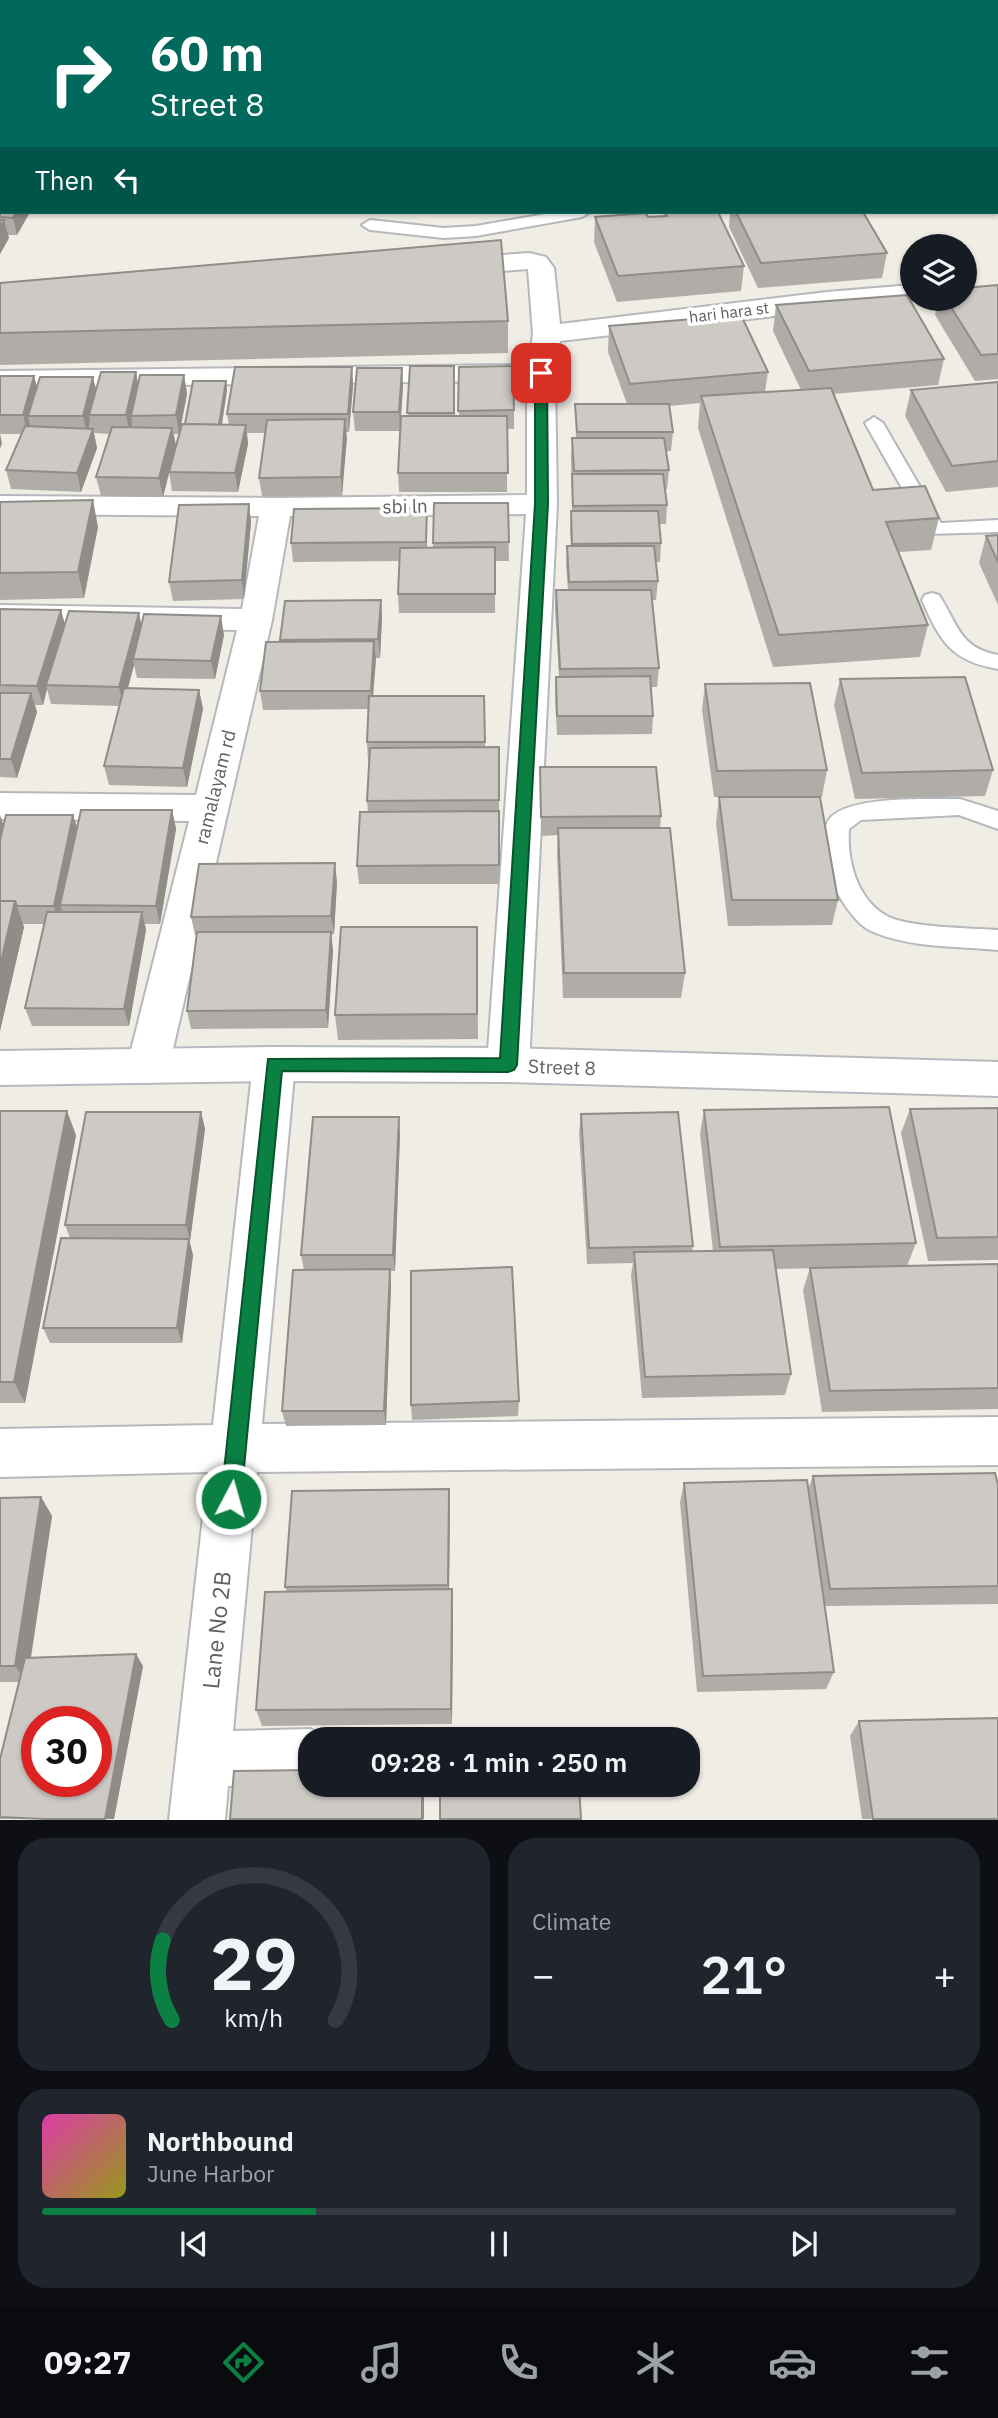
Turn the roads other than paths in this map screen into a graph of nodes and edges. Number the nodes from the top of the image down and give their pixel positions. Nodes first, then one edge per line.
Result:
1 (572, 214) edge
2 (370, 225) dead end
3 (422, 270) edge
4 (900, 294) edge
5 (547, 334) junction
6 (541, 373) junction
7 (0, 379) edge
8 (874, 423) dead end
9 (542, 504) junction
10 (0, 505) edge
11 (276, 507) junction
12 (998, 526) edge
13 (932, 600) dead end
14 (0, 616) edge
15 (256, 620) junction
16 (998, 662) edge
17 (0, 806) edge
18 (210, 808) junction
19 (998, 820) edge
20 (998, 940) edge
21 (274, 1064) junction
22 (508, 1065) junction
23 (148, 1066) junction
24 (0, 1068) edge
25 (998, 1079) edge
26 (998, 1441) edge
27 (237, 1448) junction
28 (0, 1453) edge
29 (298, 1756) edge
30 (204, 1759) junction
31 (197, 1819) edge

1 - 2 lane
3 - 5 street
4 - 5 street, hari hara st
5 - 6 street
6 - 7 street
6 - 9 street
8 - 12 lane
9 - 11 street, sbi ln
9 - 22 street
10 - 11 street, sbi ln
11 - 15 street, ramalayam rd
13 - 16 lane
14 - 15 street
15 - 18 street, ramalayam rd
17 - 18 street
18 - 23 street, ramalayam rd
19 - 20 lane
21 - 22 street, Street 8
21 - 23 street, Street 8
21 - 27 street, Lane No 2B
22 - 25 street, Street 8
23 - 24 street, Street 8
26 - 27 street
27 - 28 street
27 - 30 street, Lane No 2B
29 - 30 street
30 - 31 street, Lane No 2B

